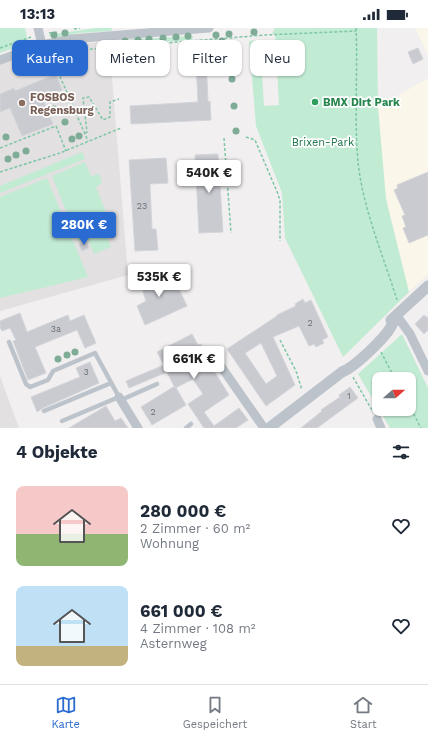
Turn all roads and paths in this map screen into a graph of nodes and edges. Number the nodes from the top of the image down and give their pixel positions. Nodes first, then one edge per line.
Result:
1 (38, 28) edge
2 (209, 28) edge
3 (356, 28) edge
4 (168, 30) edge
5 (356, 31) junction
6 (41, 40) edge
7 (71, 40) edge
8 (88, 49) edge
9 (12, 55) edge
10 (0, 60) edge
11 (60, 76) edge
12 (119, 99) dead end
13 (120, 128) dead end
14 (85, 133) junction
15 (246, 137) dead end
16 (224, 138) dead end
17 (88, 141) junction
18 (0, 148) edge
19 (66, 151) junction
20 (0, 172) edge
21 (231, 233) dead end
22 (280, 241) dead end
23 (428, 286) edge
24 (399, 313) junction
25 (280, 340) dead end
26 (9, 342) dead end
27 (376, 343) junction
28 (211, 352) dead end
29 (345, 371) junction
30 (428, 371) edge
31 (391, 372) edge
32 (111, 383) junction
33 (157, 384) dead end
34 (120, 399) junction
35 (306, 400) junction
36 (44, 411) dead end
37 (415, 416) edge
38 (377, 419) joint
39 (62, 421) dead end
40 (191, 424) dead end
41 (138, 428) edge
42 (186, 428) edge
43 (264, 428) edge
44 (269, 428) edge
45 (382, 428) edge
46 (421, 428) edge

1 - 6 street
2 - 4 street
3 - 5 path
4 - 7 street
5 - 8 path
5 - 24 path
9 - 10 street
11 - 14 path
12 - 14 path
13 - 17 path
14 - 17 path
15 - 22 path
16 - 21 path
17 - 19 path
18 - 19 path
19 - 20 path
23 - 24 street
24 - 27 street
24 - 29 street
24 - 30 street
25 - 35 path
26 - 32 lane
27 - 29 street
27 - 31 path
28 - 43 street
29 - 35 street
29 - 38 path
32 - 34 lane
32 - 36 lane
33 - 34 lane
34 - 39 lane
34 - 41 street
35 - 44 street
37 - 46 path
38 - 45 street
40 - 42 lane

